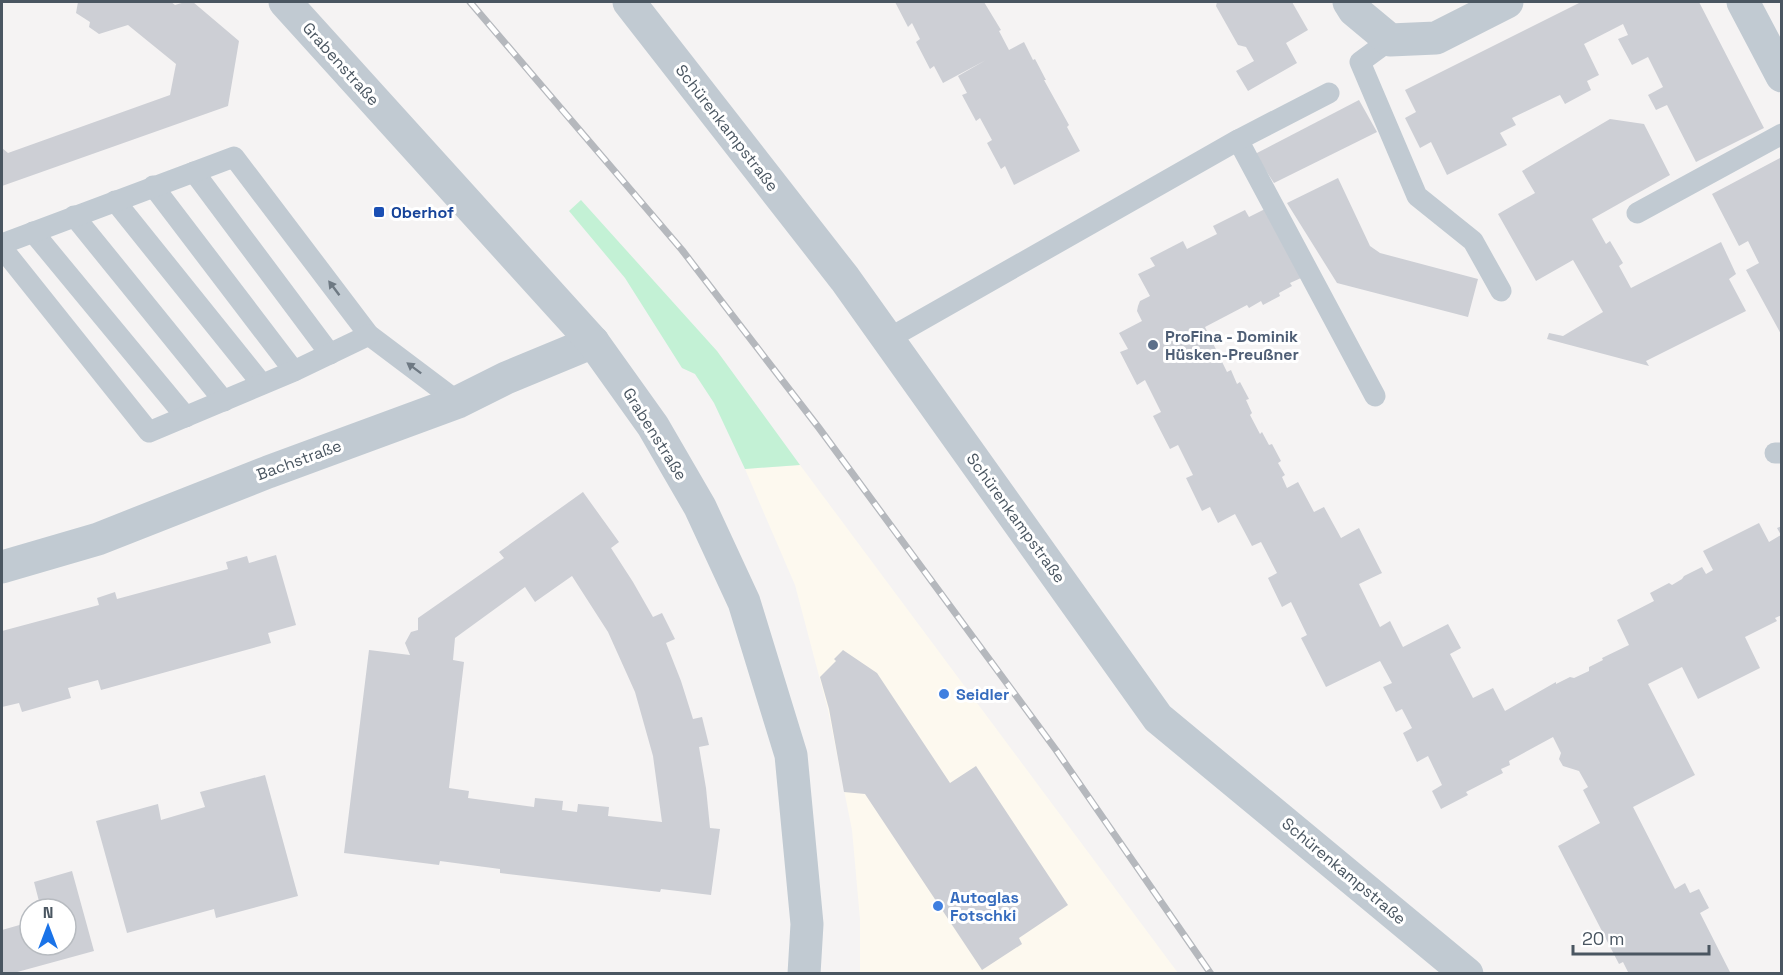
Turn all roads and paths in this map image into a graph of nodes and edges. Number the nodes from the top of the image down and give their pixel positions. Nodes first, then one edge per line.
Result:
1 (285, 2) edge
2 (628, 2) edge
3 (1349, 2) edge
4 (1507, 2) edge
5 (1743, 2) edge
6 (1390, 40) junction
7 (1782, 76) edge
8 (1329, 93) dead end
9 (1782, 134) edge
10 (1238, 140) junction
11 (194, 172) junction
12 (153, 186) junction
13 (115, 201) junction
14 (1637, 213) dead end
15 (74, 216) junction
16 (33, 232) junction
17 (2, 246) edge
18 (1501, 291) dead end
19 (369, 335) junction
20 (888, 339) junction
21 (593, 342) junction
22 (330, 354) junction
23 (294, 371) junction
24 (262, 384) junction
25 (1375, 396) dead end
26 (224, 401) junction
27 (458, 402) junction
28 (186, 417) junction
29 (3, 566) edge
30 (804, 974) edge
31 (1467, 974) edge

1 - 21 street, Grabenstraße
2 - 20 street, Schürenkampstraße
3 - 6 street
4 - 6 street
5 - 7 street
6 - 18 lane
8 - 10 lane
9 - 14 lane
10 - 20 lane
10 - 25 lane
11 - 12 lane
19 -> 11 lane
11 - 22 lane
12 - 13 lane
12 - 23 lane
13 - 15 lane
13 - 24 lane
15 - 16 lane
15 - 26 lane
16 - 17 lane
16 - 28 lane
17 - 28 lane
19 - 22 lane
27 -> 19 lane
20 - 31 street, Schürenkampstraße
21 - 27 street, Bachstraße
21 - 30 street, Grabenstraße
22 - 23 lane
23 - 24 lane
24 - 26 lane
26 - 28 lane
27 - 29 street, Bachstraße

